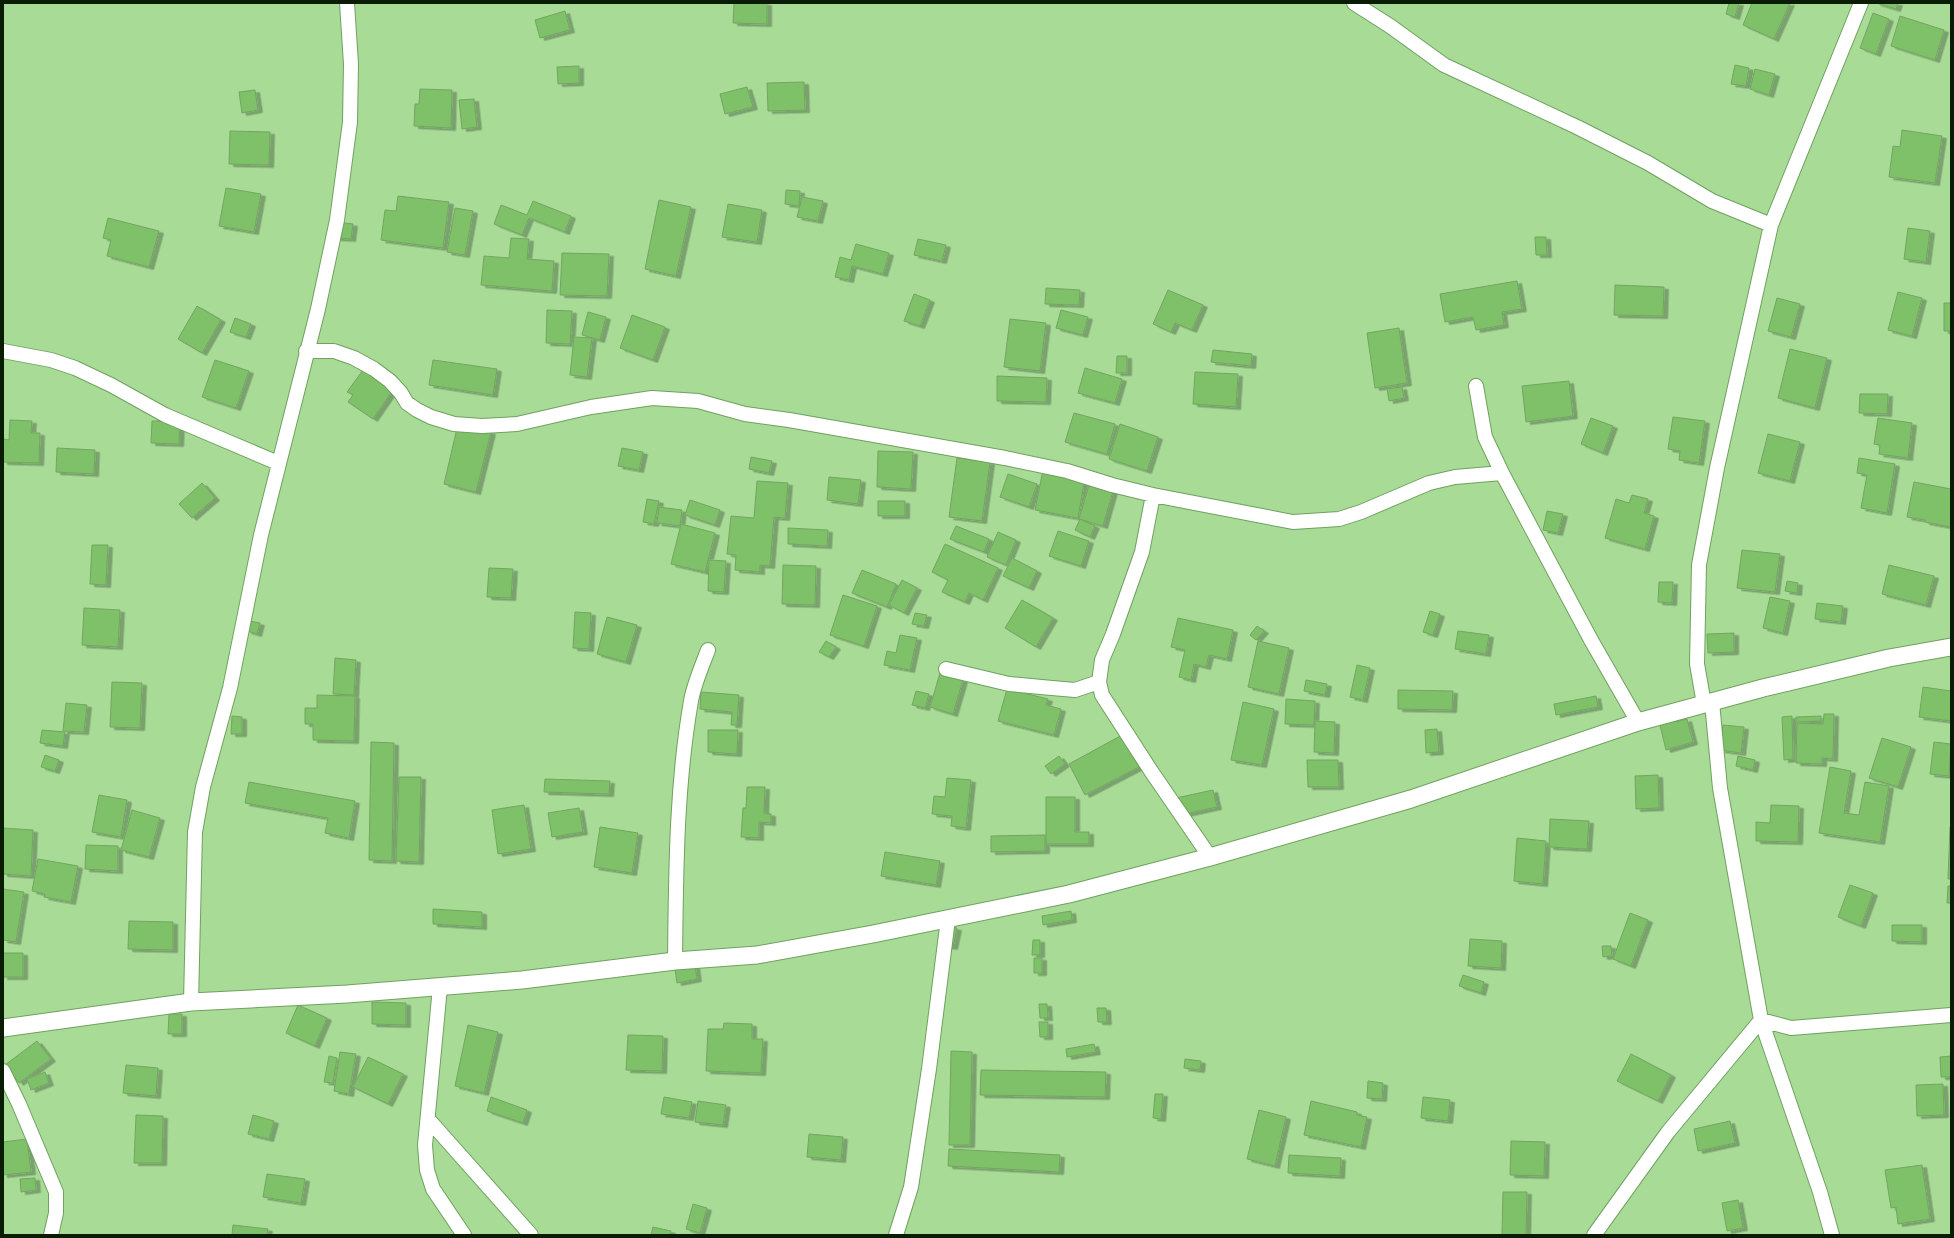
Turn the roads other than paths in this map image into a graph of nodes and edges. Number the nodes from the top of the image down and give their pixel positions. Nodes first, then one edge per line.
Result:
1 (346, 3) edge
2 (1354, 3) edge
3 (1861, 3) edge
4 (1771, 225) junction
5 (3, 351) edge
6 (306, 351) junction
7 (1476, 386) dead end
8 (278, 463) junction
9 (1502, 472) junction
10 (1153, 495) junction
11 (1951, 647) edge
12 (708, 650) dead end
13 (946, 669) dead end
14 (1100, 682) junction
15 (1708, 703) junction
16 (1638, 722) junction
17 (1210, 857) junction
18 (948, 919) junction
19 (675, 961) junction
20 (440, 986) junction
21 (191, 1002) junction
22 (1951, 1015) edge
23 (1761, 1020) junction
24 (3, 1028) edge
25 (3, 1071) edge
26 (428, 1119) junction
27 (51, 1235) edge
28 (464, 1235) edge
29 (531, 1235) edge
30 (896, 1235) edge
31 (1594, 1235) edge
32 (1832, 1235) edge

1 - 6 street
2 - 4 street
3 - 4 street
4 - 15 street
5 - 8 street
6 - 8 street
6 - 10 street
7 - 9 street
8 - 21 street
9 - 10 street
9 - 16 street
10 - 14 street
11 - 15 street
12 - 19 street
13 - 14 street
14 - 17 street
15 - 16 street
15 - 23 street
16 - 17 street
17 - 18 street
18 - 19 street
18 - 30 street
19 - 20 street
20 - 21 street
20 - 26 street
21 - 24 street
22 - 23 street
23 - 31 street
23 - 32 street
25 - 27 street
26 - 28 street
26 - 29 street

